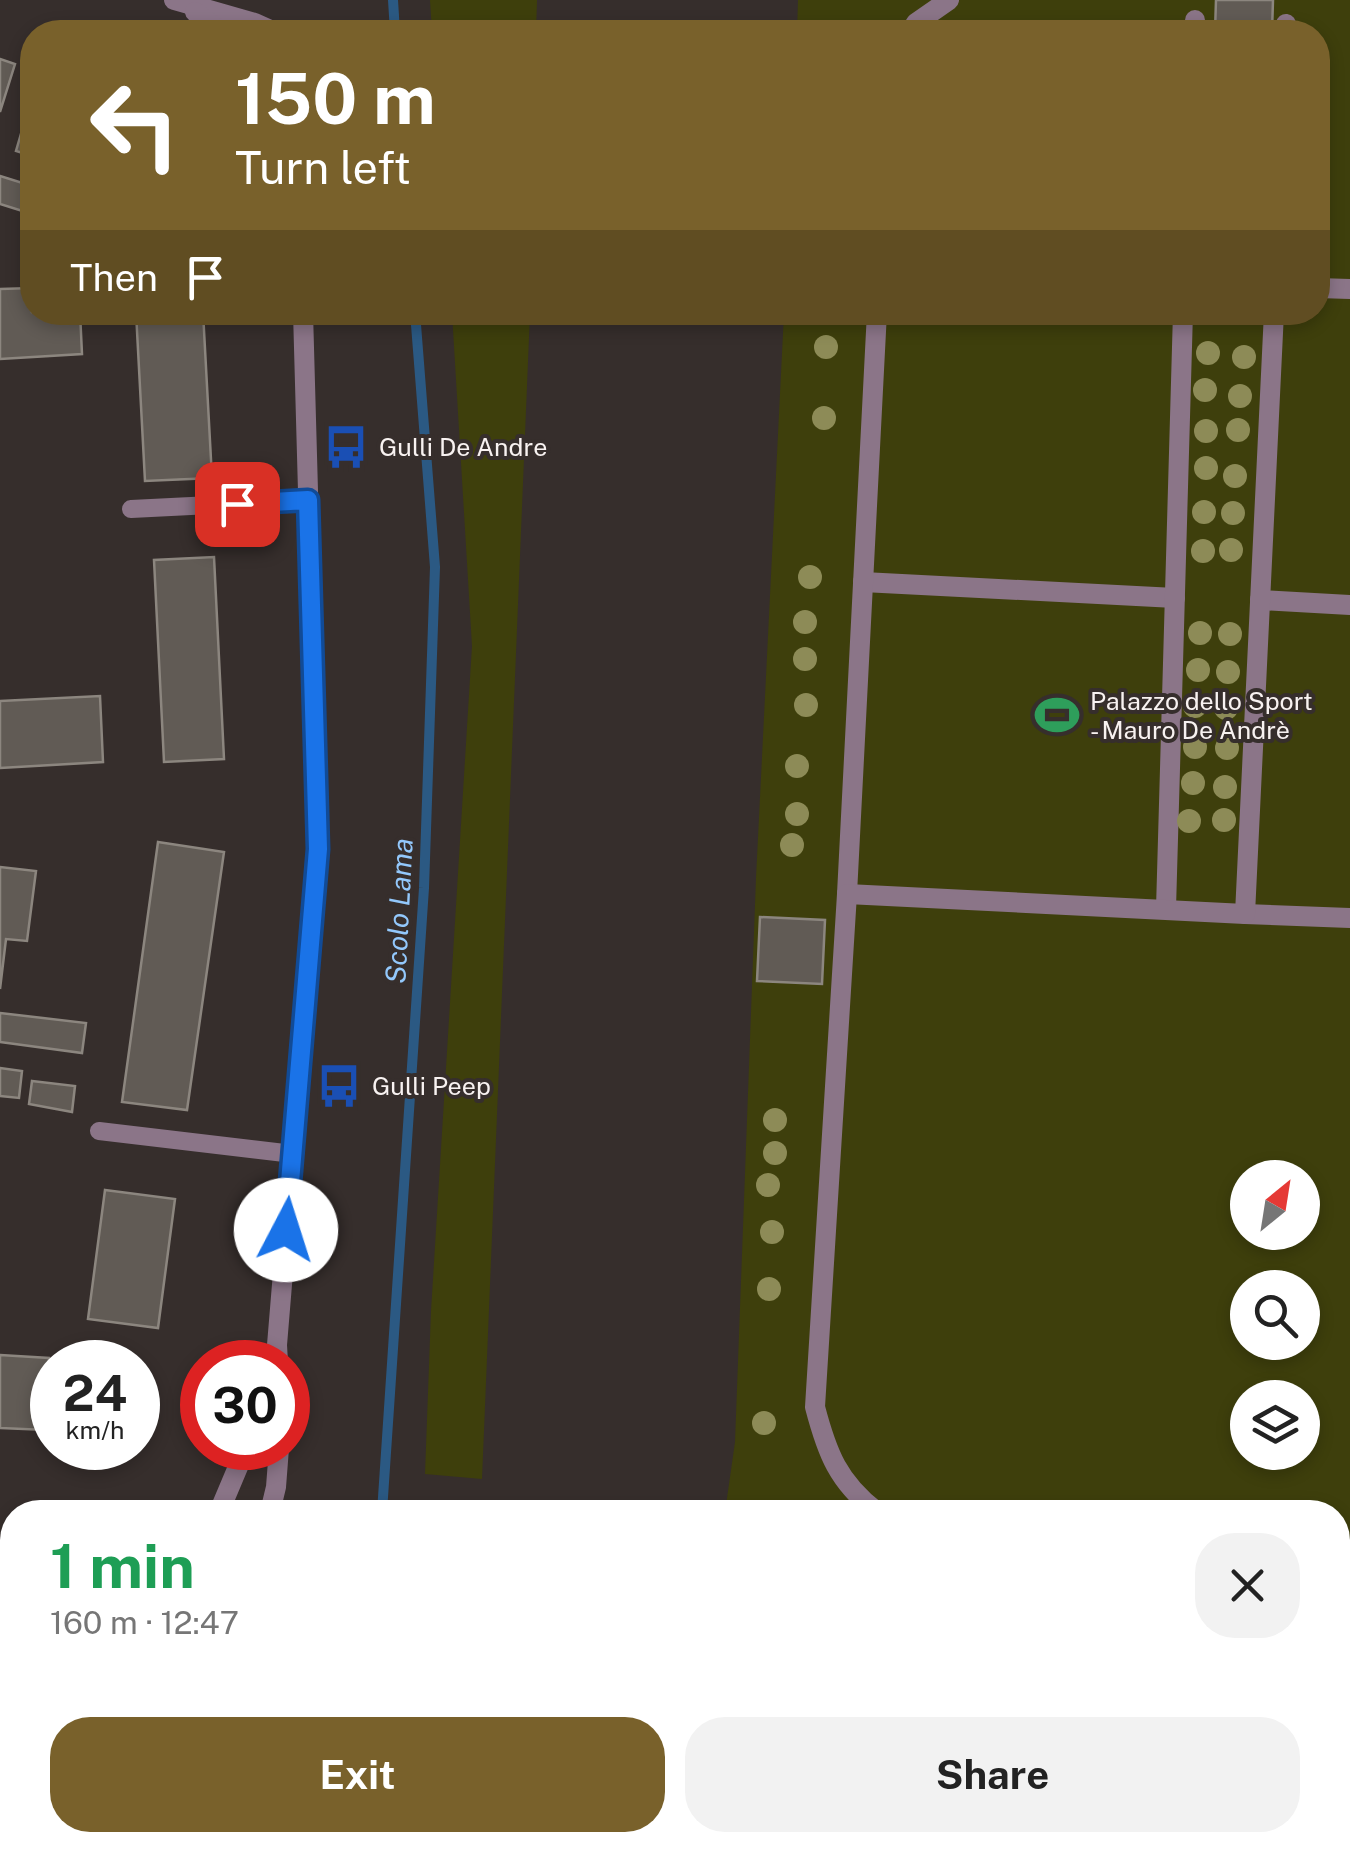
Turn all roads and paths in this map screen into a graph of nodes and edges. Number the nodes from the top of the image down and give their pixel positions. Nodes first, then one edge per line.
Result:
1 (949, 0) edge
2 (178, 1) edge
3 (205, 20) edge
4 (244, 20) edge
5 (920, 20) edge
6 (303, 325) edge
7 (876, 325) edge
8 (1184, 325) edge
9 (1273, 325) edge
10 (308, 500) junction
11 (131, 510) dead end
12 (863, 582) junction
13 (1175, 598) junction
14 (1260, 600) junction
15 (1350, 604) edge
16 (847, 894) junction
17 (1166, 910) junction
18 (1245, 914) junction
19 (1350, 918) edge
20 (99, 1131) dead end
21 (292, 1154) junction
22 (277, 1340) edge
23 (237, 1470) edge
24 (277, 1470) edge
25 (224, 1500) edge
26 (273, 1500) edge
27 (860, 1500) edge

1 - 5 street
2 - 3 street
2 - 4 street
6 - 10 street
7 - 12 street
8 - 13 street
9 - 14 street
10 - 11 lane
10 - 21 street
12 - 13 street
12 - 16 street
13 - 17 street
14 - 15 street
14 - 18 street
16 - 17 street
16 - 27 street
17 - 18 street
18 - 19 street
20 - 21 lane
21 - 22 street
23 - 25 street
24 - 26 street

